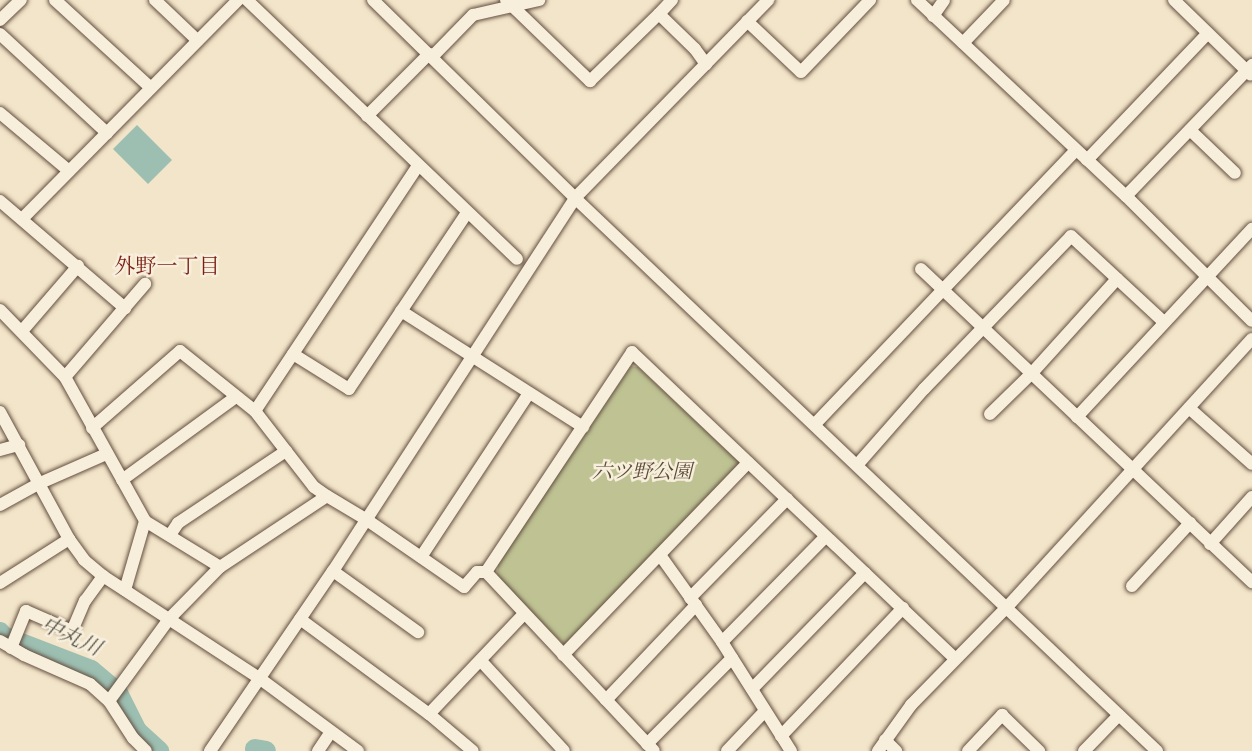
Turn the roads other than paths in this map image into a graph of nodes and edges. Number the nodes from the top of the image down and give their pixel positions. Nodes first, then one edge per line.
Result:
1 (21, 0) edge
2 (55, 0) edge
3 (154, 0) edge
4 (238, 0) edge
5 (247, 0) edge
6 (374, 0) edge
7 (539, 0) edge
8 (672, 0) edge
9 (768, 0) edge
10 (870, 0) edge
11 (917, 0) edge
12 (944, 0) edge
13 (1004, 0) edge
14 (1174, 0) edge
15 (509, 3) edge
16 (659, 14) junction
17 (933, 16) junction
18 (0, 21) edge
19 (747, 21) junction
20 (1208, 33) junction
21 (0, 34) edge
22 (197, 40) junction
23 (963, 43) junction
24 (430, 55) junction
25 (706, 64) junction
26 (1250, 71) edge
27 (151, 88) junction
28 (0, 113) edge
29 (367, 116) junction
30 (1190, 130) junction
31 (107, 133) junction
32 (1076, 150) junction
33 (1087, 160) junction
34 (418, 166) junction
35 (69, 171) junction
36 (1234, 173) dead end
37 (1126, 196) junction
38 (575, 198) junction
39 (0, 201) edge
40 (467, 213) junction
41 (22, 219) junction
42 (1252, 229) edge
43 (517, 259) dead end
44 (78, 266) junction
45 (921, 269) dead end
46 (1207, 277) junction
47 (1117, 279) junction
48 (145, 284) dead end
49 (943, 290) junction
50 (125, 308) junction
51 (0, 310) edge
52 (401, 312) junction
53 (1252, 321) edge
54 (1164, 322) junction
55 (983, 328) junction
56 (22, 331) junction
57 (1252, 339) edge
58 (293, 354) junction
59 (473, 358) junction
60 (1032, 373) junction
61 (64, 377) junction
62 (528, 394) junction
63 (236, 397) junction
64 (1189, 408) junction
65 (255, 411) junction
66 (0, 412) edge
67 (990, 414) dead end
68 (1077, 417) junction
69 (814, 424) junction
70 (583, 427) junction
71 (92, 428) junction
72 (19, 445) junction
73 (0, 450) edge
74 (286, 451) junction
75 (106, 454) junction
76 (748, 462) junction
77 (858, 464) junction
78 (1252, 464) edge
79 (1131, 470) junction
80 (122, 480) junction
81 (38, 484) junction
82 (327, 496) junction
83 (1252, 497) edge
84 (787, 499) junction
85 (0, 505) edge
86 (367, 520) junction
87 (145, 521) junction
88 (1190, 523) junction
89 (170, 535) junction
90 (826, 536) junction
91 (69, 539) junction
92 (1210, 543) junction
93 (660, 555) junction
94 (421, 557) junction
95 (220, 567) junction
96 (333, 571) junction
97 (486, 572) junction
98 (865, 573) junction
99 (103, 576) junction
100 (1252, 582) edge
101 (0, 583) edge
102 (1132, 586) dead end
103 (125, 590) junction
104 (693, 602) junction
105 (1007, 607) junction
106 (903, 609) junction
107 (524, 614) junction
108 (300, 618) junction
109 (168, 619) junction
110 (418, 632) dead end
111 (722, 642) junction
112 (5, 645) edge
113 (563, 655) junction
114 (732, 658) junction
115 (955, 658) junction
116 (481, 661) junction
117 (259, 678) junction
118 (752, 689) junction
119 (606, 700) junction
120 (109, 701) junction
121 (765, 711) junction
122 (429, 714) junction
123 (1119, 715) junction
124 (331, 732) junction
125 (781, 736) junction
126 (882, 746) edge
127 (650, 747) edge
128 (146, 751) edge
129 (210, 751) edge
130 (318, 751) edge
131 (358, 751) edge
132 (473, 751) edge
133 (564, 751) edge
134 (727, 751) edge
135 (790, 751) edge
136 (896, 751) edge
137 (968, 751) edge
138 (1039, 751) edge
139 (1084, 751) edge
140 (1157, 751) edge

1 - 18 street
2 - 27 street
3 - 22 street
4 - 22 street
5 - 29 street
6 - 24 street
7 - 15 street
8 - 16 street
9 - 19 street
10 - 19 street
11 - 17 street
12 - 17 street
13 - 23 street
14 - 20 street
15 - 16 street
15 - 24 street
16 - 25 street
17 - 23 street
19 - 25 street
20 - 26 street
20 - 33 street
21 - 31 street
22 - 27 street
23 - 32 street
24 - 29 street
24 - 38 street
25 - 38 street
26 - 30 street
27 - 31 street
28 - 35 street
29 - 34 street
30 - 36 street
30 - 37 street
31 - 35 street
32 - 33 street
32 - 49 street
33 - 37 street
34 - 40 street
34 - 58 street
35 - 41 street
37 - 46 street
38 - 59 street
38 - 69 street
39 - 41 street
40 - 43 street
40 - 52 street
41 - 44 street
42 - 46 street
44 - 50 street
44 - 56 street
45 - 49 street
46 - 53 street
46 - 54 street
47 - 54 street
47 - 55 street
47 - 60 street
48 - 50 street
49 - 55 street
49 - 69 street
50 - 61 street
51 - 56 street
52 - 58 street
52 - 59 street
54 - 68 street
55 - 60 street
55 - 77 street
56 - 61 street
57 - 64 street
58 - 65 street
59 - 62 street
59 - 86 street
60 - 67 street
60 - 68 street
61 - 71 street
62 - 70 street
62 - 94 street
63 - 65 street
63 - 71 street
63 - 80 street
64 - 78 street
64 - 79 street
65 - 74 street
66 - 72 street
68 - 79 street
69 - 77 street
70 - 76 street
70 - 97 street
71 - 75 street
72 - 73 street
72 - 81 street
74 - 82 street
74 - 89 street
75 - 80 street
75 - 81 street
76 - 84 street
76 - 93 street
77 - 105 street
79 - 88 street
79 - 105 street
80 - 87 street
81 - 85 street
81 - 91 street
82 - 86 street
82 - 95 street
83 - 92 street
84 - 90 street
84 - 104 street
86 - 94 street
86 - 96 street
87 - 89 street
87 - 103 street
88 - 92 street
88 - 102 street
89 - 95 street
90 - 98 street
90 - 111 street
91 - 99 street
91 - 101 street
92 - 100 street
93 - 104 street
93 - 113 street
94 - 97 street
95 - 109 street
96 - 108 street
96 - 110 street
97 - 107 street
98 - 106 street
98 - 118 street
99 - 103 street
99 - 112 street
103 - 109 street
104 - 111 street
104 - 119 street
105 - 115 street
105 - 123 street
106 - 115 street
106 - 125 street
107 - 113 street
107 - 116 street
108 - 117 street
108 - 122 street
109 - 117 street
109 - 120 street
111 - 114 street
112 - 120 street
113 - 119 street
114 - 118 street
114 - 127 street
115 - 126 street
116 - 122 street
116 - 133 street
117 - 124 street
117 - 129 street
118 - 121 street
119 - 127 street
120 - 128 street
121 - 125 street
121 - 134 street
122 - 132 street
123 - 139 street
123 - 140 street
124 - 130 street
124 - 131 street
125 - 135 street
126 - 136 street
137 - 138 street

